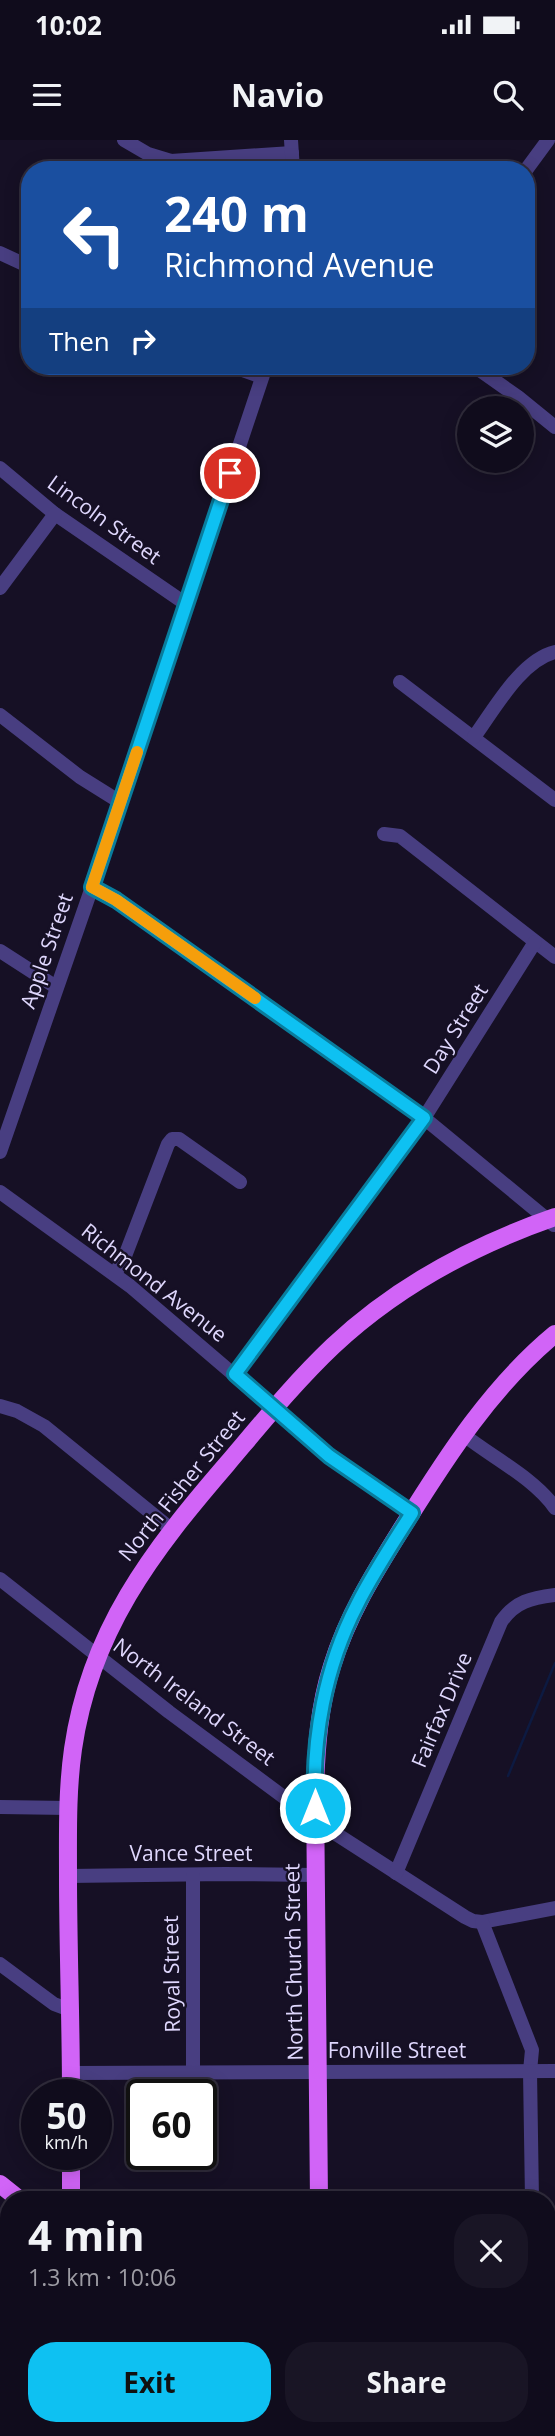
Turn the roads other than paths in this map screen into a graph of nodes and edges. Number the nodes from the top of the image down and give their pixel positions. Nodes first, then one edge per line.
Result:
1 (548, 140) edge
2 (128, 141) edge
3 (292, 147) edge
4 (533, 161) edge
5 (0, 253) edge
6 (21, 263) edge
7 (263, 375) edge
8 (487, 375) edge
9 (555, 427) edge
10 (0, 468) edge
11 (55, 514) junction
12 (0, 587) edge
13 (186, 604) junction
14 (555, 652) edge
15 (401, 682) dead end
16 (0, 715) edge
17 (474, 737) junction
18 (555, 800) edge
19 (120, 802) junction
20 (384, 834) dead end
21 (92, 887) junction
22 (535, 942) junction
23 (0, 951) edge
24 (555, 957) edge
25 (56, 987) junction
26 (424, 1118) junction
27 (0, 1152) edge
28 (240, 1182) dead end
29 (0, 1192) edge
30 (553, 1221) edge
31 (115, 1274) junction
32 (555, 1334) edge
33 (235, 1374) junction
34 (0, 1406) edge
35 (275, 1408) junction
36 (464, 1435) junction
37 (555, 1508) edge
38 (412, 1513) junction
39 (171, 1529) junction
40 (0, 1579) edge
41 (555, 1595) edge
42 (98, 1656) junction
43 (0, 1807) edge
44 (68, 1808) junction
45 (316, 1821) junction
46 (396, 1873) junction
47 (315, 1875) junction
48 (68, 1876) junction
49 (193, 1876) junction
50 (555, 1908) edge
51 (482, 1922) junction
52 (0, 1964) edge
53 (70, 2010) junction
54 (530, 2071) junction
55 (555, 2071) edge
56 (193, 2072) junction
57 (319, 2072) junction
58 (71, 2074) junction
59 (71, 2079) edge
60 (71, 2170) edge
61 (71, 2191) edge
62 (319, 2191) edge
63 (532, 2191) edge

1 - 4 street
2 - 3 street
5 - 6 street
7 - 13 street, Apple Street
8 - 9 street
10 - 11 street, Lincoln Street
11 - 12 street
11 - 13 street, Lincoln Street
13 - 19 street, Apple Street
14 - 17 street
15 - 17 street
16 - 19 street
17 - 18 street
19 - 21 street, Apple Street
20 - 22 street
21 - 25 street, Apple Street
21 - 26 street
22 - 24 street
22 - 26 street, Day Street
23 - 25 street
25 - 27 street, Apple Street
26 - 30 street
26 - 33 street, Day Street
28 - 31 street
29 - 31 street, Richmond Avenue
30 - 35 main road, North Fisher Street
31 - 33 street, Richmond Avenue
32 - 36 main road, North Church Street
33 - 35 street, Richmond Avenue
34 - 39 street
35 - 38 street, Richmond Avenue
35 - 39 main road, North Fisher Street
36 - 37 street
36 - 38 main road, North Church Street
38 - 45 main road, North Church Street
39 - 42 main road, North Fisher Street
40 - 42 street, North Ireland Street
41 - 46 street, Fairfax Drive
42 - 44 main road, North Fisher Street
42 - 45 street, North Ireland Street
43 - 44 street
44 - 48 main road, North Fisher Street
45 - 46 street, North Ireland Street
45 - 47 main road, North Church Street
46 - 51 street, North Ireland Street
47 - 49 street, Vance Street
47 - 57 main road, North Church Street
48 - 49 street, Vance Street
48 - 53 main road, North Fisher Street
49 - 56 street, Royal Street
50 - 51 street
51 - 54 street
52 - 53 street
53 - 58 main road, North Fisher Street
54 - 55 street, Fonville Street
54 - 57 street, Fonville Street
54 - 63 street
56 - 57 street, Fonville Street
56 - 58 street, Fonville Street
57 - 62 main road, North Church Street
58 - 59 main road, North Fisher Street
60 - 61 main road

